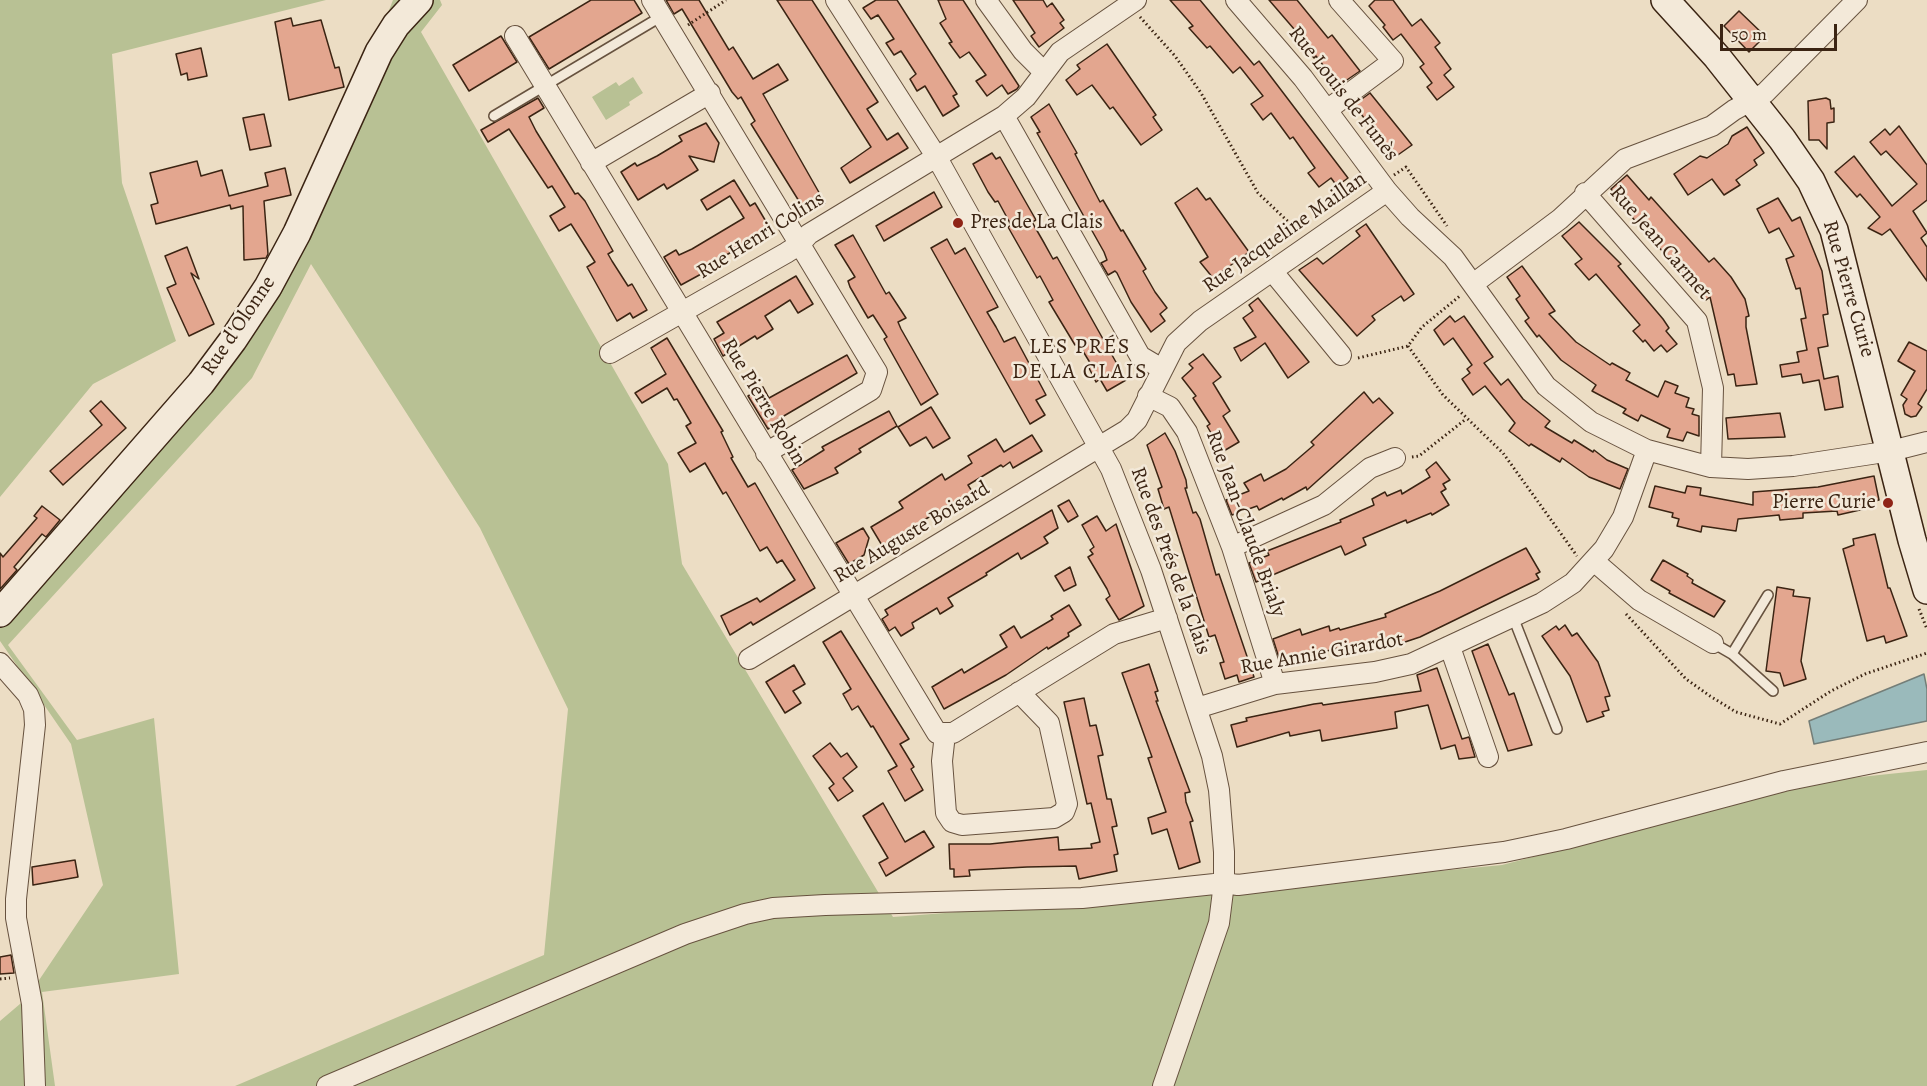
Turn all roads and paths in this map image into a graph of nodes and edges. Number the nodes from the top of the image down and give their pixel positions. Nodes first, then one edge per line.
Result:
1 (419, 0) edge
2 (726, 0) edge
3 (836, 0) edge
4 (986, 0) edge
5 (1236, 0) edge
6 (1339, 0) edge
7 (1665, 0) edge
8 (1857, 0) edge
9 (1132, 2) edge
10 (657, 8) edge
11 (674, 35) junction
12 (514, 36) dead end
13 (1044, 72) junction
14 (545, 86) junction
15 (710, 93) junction
16 (1753, 101) junction
17 (1327, 110) junction
18 (494, 116) dead end
19 (1004, 116) junction
20 (936, 156) junction
21 (591, 163) junction
22 (1387, 191) junction
23 (1585, 193) junction
24 (800, 244) junction
25 (1311, 245) junction
26 (1273, 272) junction
27 (1473, 284) junction
28 (682, 314) junction
29 (610, 353) dead end
30 (1341, 355) joint
31 (1162, 369) junction
32 (1149, 396) junction
33 (1466, 419) dead end
34 (1927, 442) edge
35 (1099, 447) junction
36 (1647, 450) junction
37 (1891, 451) junction
38 (766, 453) junction
39 (1395, 458) joint
40 (1711, 467) junction
41 (1232, 547) junction
42 (1595, 562) junction
43 (1927, 590) edge
44 (1768, 595) dead end
45 (852, 597) junction
46 (0, 613) edge
47 (1514, 617) junction
48 (1167, 618) junction
49 (1713, 643) joint
50 (1450, 647) junction
51 (1732, 654) junction
52 (749, 659) dead end
53 (0, 663) edge
54 (1275, 684) junction
55 (1773, 691) dead end
56 (1019, 692) junction
57 (1197, 708) junction
58 (1557, 729) dead end
59 (945, 734) junction
60 (1927, 752) edge
61 (1488, 757) dead end
62 (1224, 884) junction
63 (35, 1086) edge
64 (327, 1086) edge
65 (1163, 1086) edge

1 - 46 street, Rue d'Olonne
2 - 11 path
3 - 20 street, Rue des Prés de la Clais
4 - 13 street
5 - 17 street, Rue Louis de Funès
6 - 17 street
7 - 16 street, Rue Pierre Curie
8 - 16 street
9 - 13 street, Rue Henri Colins
9 - 25 path
10 - 11 street
10 - 14 lane
11 - 15 street
12 - 14 street, Rue Pierre Robin
13 - 19 street, Rue Henri Colins
14 - 18 lane
14 - 21 street, Rue Pierre Robin
15 - 21 street
15 - 24 street
16 - 23 street
16 - 37 street, Rue Pierre Curie
17 - 22 street, Rue Louis de Funès
19 - 20 street, Rue Henri Colins
19 - 31 street
20 - 24 street, Rue Henri Colins
20 - 35 street, Rue des Prés de la Clais
21 - 28 street, Rue Pierre Robin
22 - 25 street, Rue Jacqueline Maillan
22 - 27 street, Rue Jacqueline Maillan
23 - 27 street
23 - 40 street, Rue Jean Carmet
24 - 28 street, Rue Henri Colins
24 - 38 street
25 - 26 street, Rue Jacqueline Maillan
26 - 30 street
26 - 31 street, Rue Jacqueline Maillan
27 - 30 path
27 - 36 street, Rue Jacqueline Maillan
28 - 29 street, Rue Henri Colins
28 - 38 street, Rue Pierre Robin
31 - 32 street, Rue Jacqueline Maillan
32 - 35 street, Rue Jacqueline Maillan
32 - 41 street, Rue Jean-Claude Brialy
33 - 39 path
34 - 37 street, Rue Jacqueline Maillan
35 - 45 street, Rue Auguste Boisard
35 - 48 street, Rue des Prés de la Clais
36 - 40 street, Rue Jacqueline Maillan
36 - 42 street, Rue Annie Girardot
37 - 40 street, Rue Jacqueline Maillan
37 - 43 street, Rue Pierre Curie
38 - 45 street, Rue Pierre Robin
39 - 41 street
41 - 54 street, Rue Jean-Claude Brialy
42 - 47 street, Rue Annie Girardot
42 - 49 street
44 - 51 lane
45 - 52 street, Rue Auguste Boisard
45 - 59 street, Rue Pierre Robin
47 - 50 street, Rue Annie Girardot
47 - 58 lane
48 - 56 street
48 - 57 street, Rue des Prés de la Clais
49 - 51 lane
50 - 54 street, Rue Annie Girardot
50 - 61 street
51 - 55 lane
53 - 63 street
54 - 57 street, Rue Annie Girardot
56 - 59 street
56 - 59 street
57 - 62 street, Rue des Prés de la Clais
60 - 62 street
62 - 64 street
62 - 65 street, Rue des Prés de la Clais

